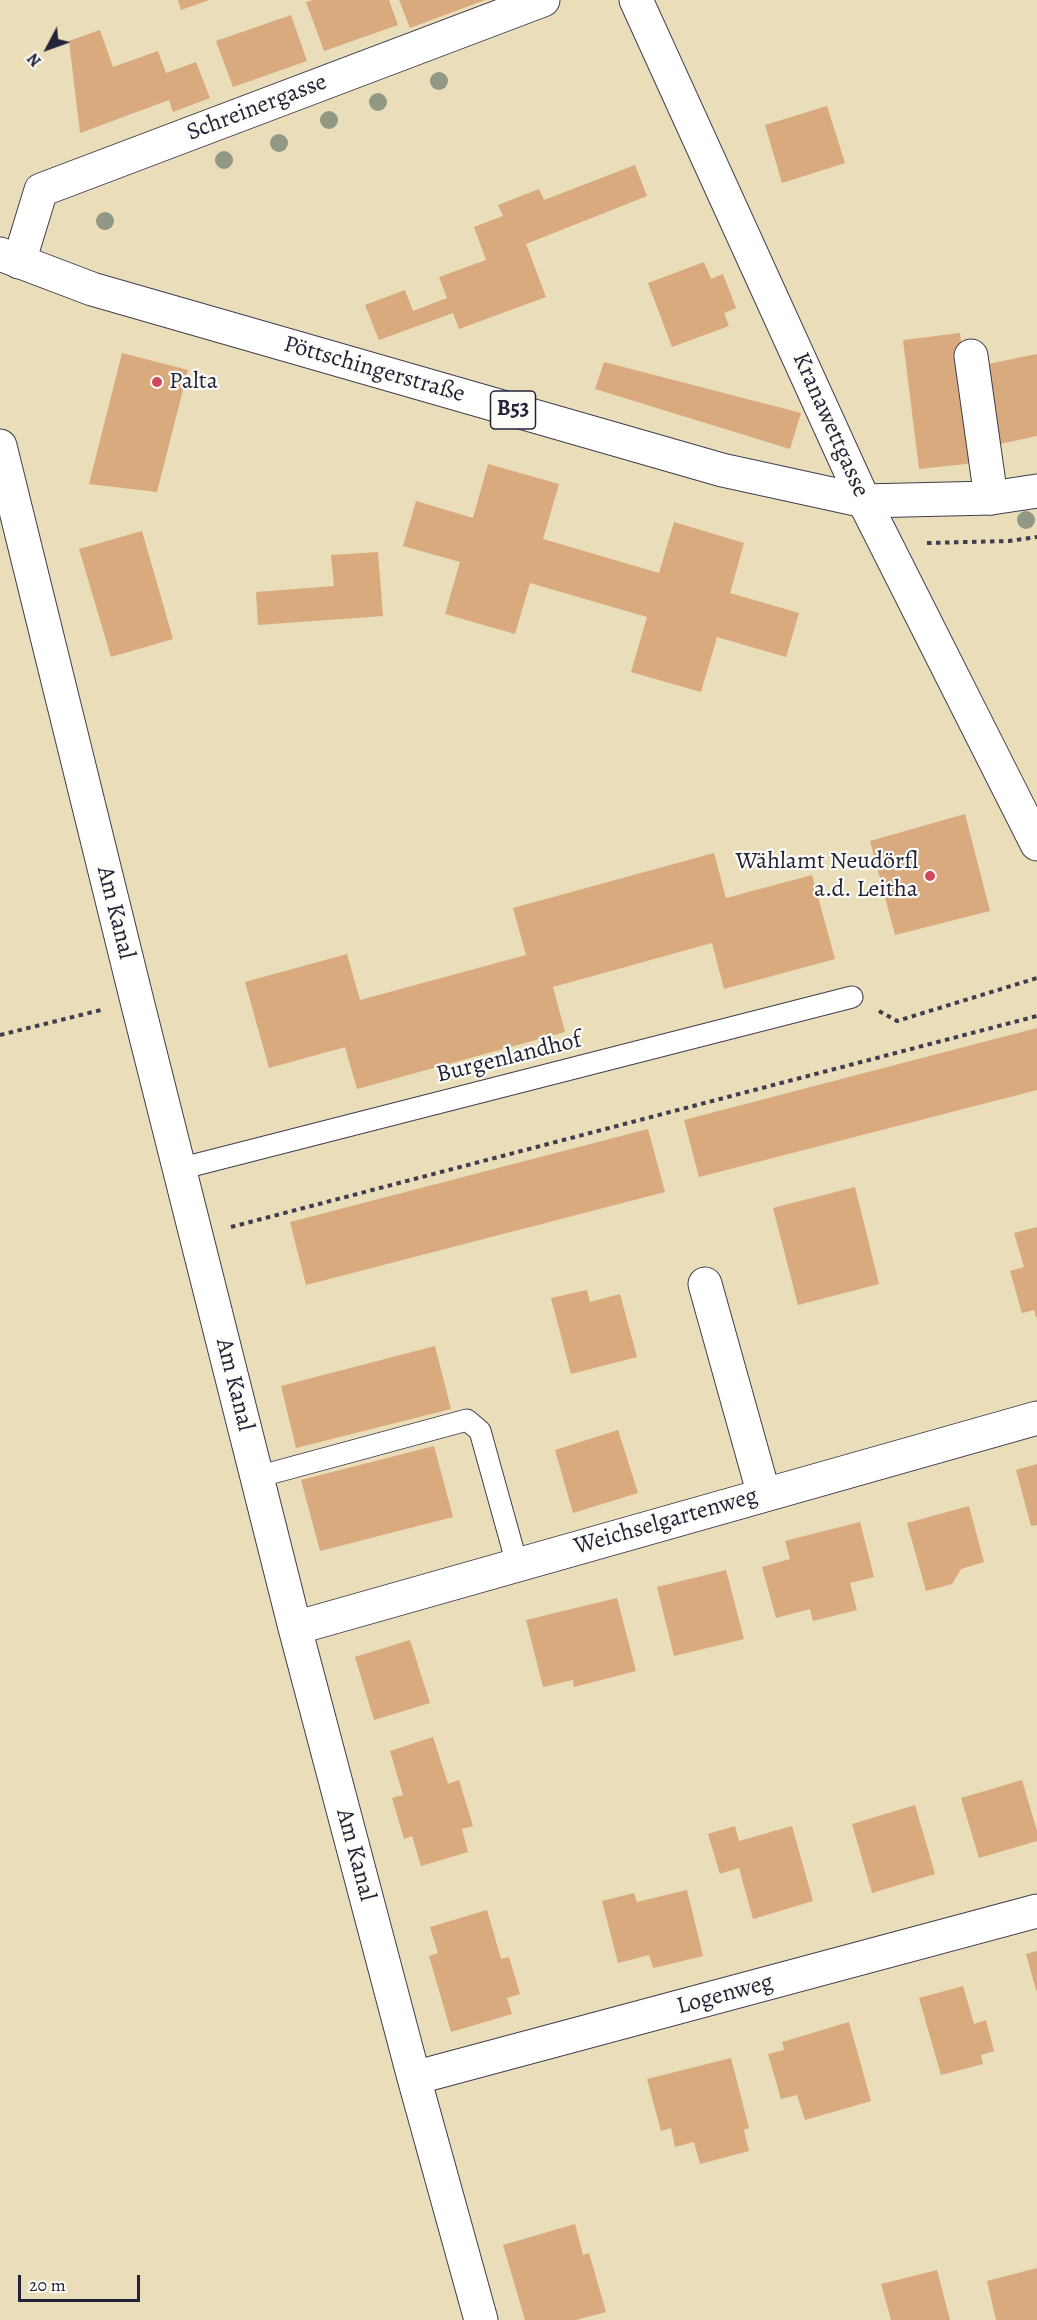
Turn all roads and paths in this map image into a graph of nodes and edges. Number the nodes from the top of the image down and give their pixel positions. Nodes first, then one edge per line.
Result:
1 (543, 0) edge
2 (636, 0) edge
3 (9, 258) edge
4 (971, 356) dead end
5 (0, 446) edge
6 (1037, 491) edge
7 (991, 498) junction
8 (864, 501) junction
9 (1037, 844) edge
10 (1037, 978) edge
11 (852, 997) joint
12 (137, 1001) junction
13 (1037, 1016) edge
14 (0, 1035) edge
15 (179, 1169) junction
16 (196, 1236) junction
17 (705, 1284) dead end
18 (1037, 1418) edge
19 (257, 1477) junction
20 (764, 1495) junction
21 (517, 1564) junction
22 (295, 1628) junction
23 (1037, 1911) edge
24 (414, 2078) junction
25 (481, 2320) edge

1 - 3 street, Schreinergasse
2 - 8 street, Kranawettgasse
3 - 8 street, Pöttschingerstraße / B53
4 - 7 street
5 - 12 street, Am Kanal
6 - 7 street, Pöttschingerstraße / B53
7 - 8 street, Pöttschingerstraße / B53
8 - 9 street, Kranawettgasse
10 - 11 path
11 - 15 lane, Burgenlandhof
12 - 14 path
12 - 15 street, Am Kanal
13 - 16 path
15 - 16 street, Am Kanal
16 - 19 street, Am Kanal
17 - 20 street
18 - 20 street, Weichselgartenweg
19 - 21 lane
19 - 22 street, Am Kanal
20 - 21 street, Weichselgartenweg
21 - 22 street, Weichselgartenweg
22 - 24 street, Am Kanal
23 - 24 street, Logenweg
24 - 25 street, Am Kanal

